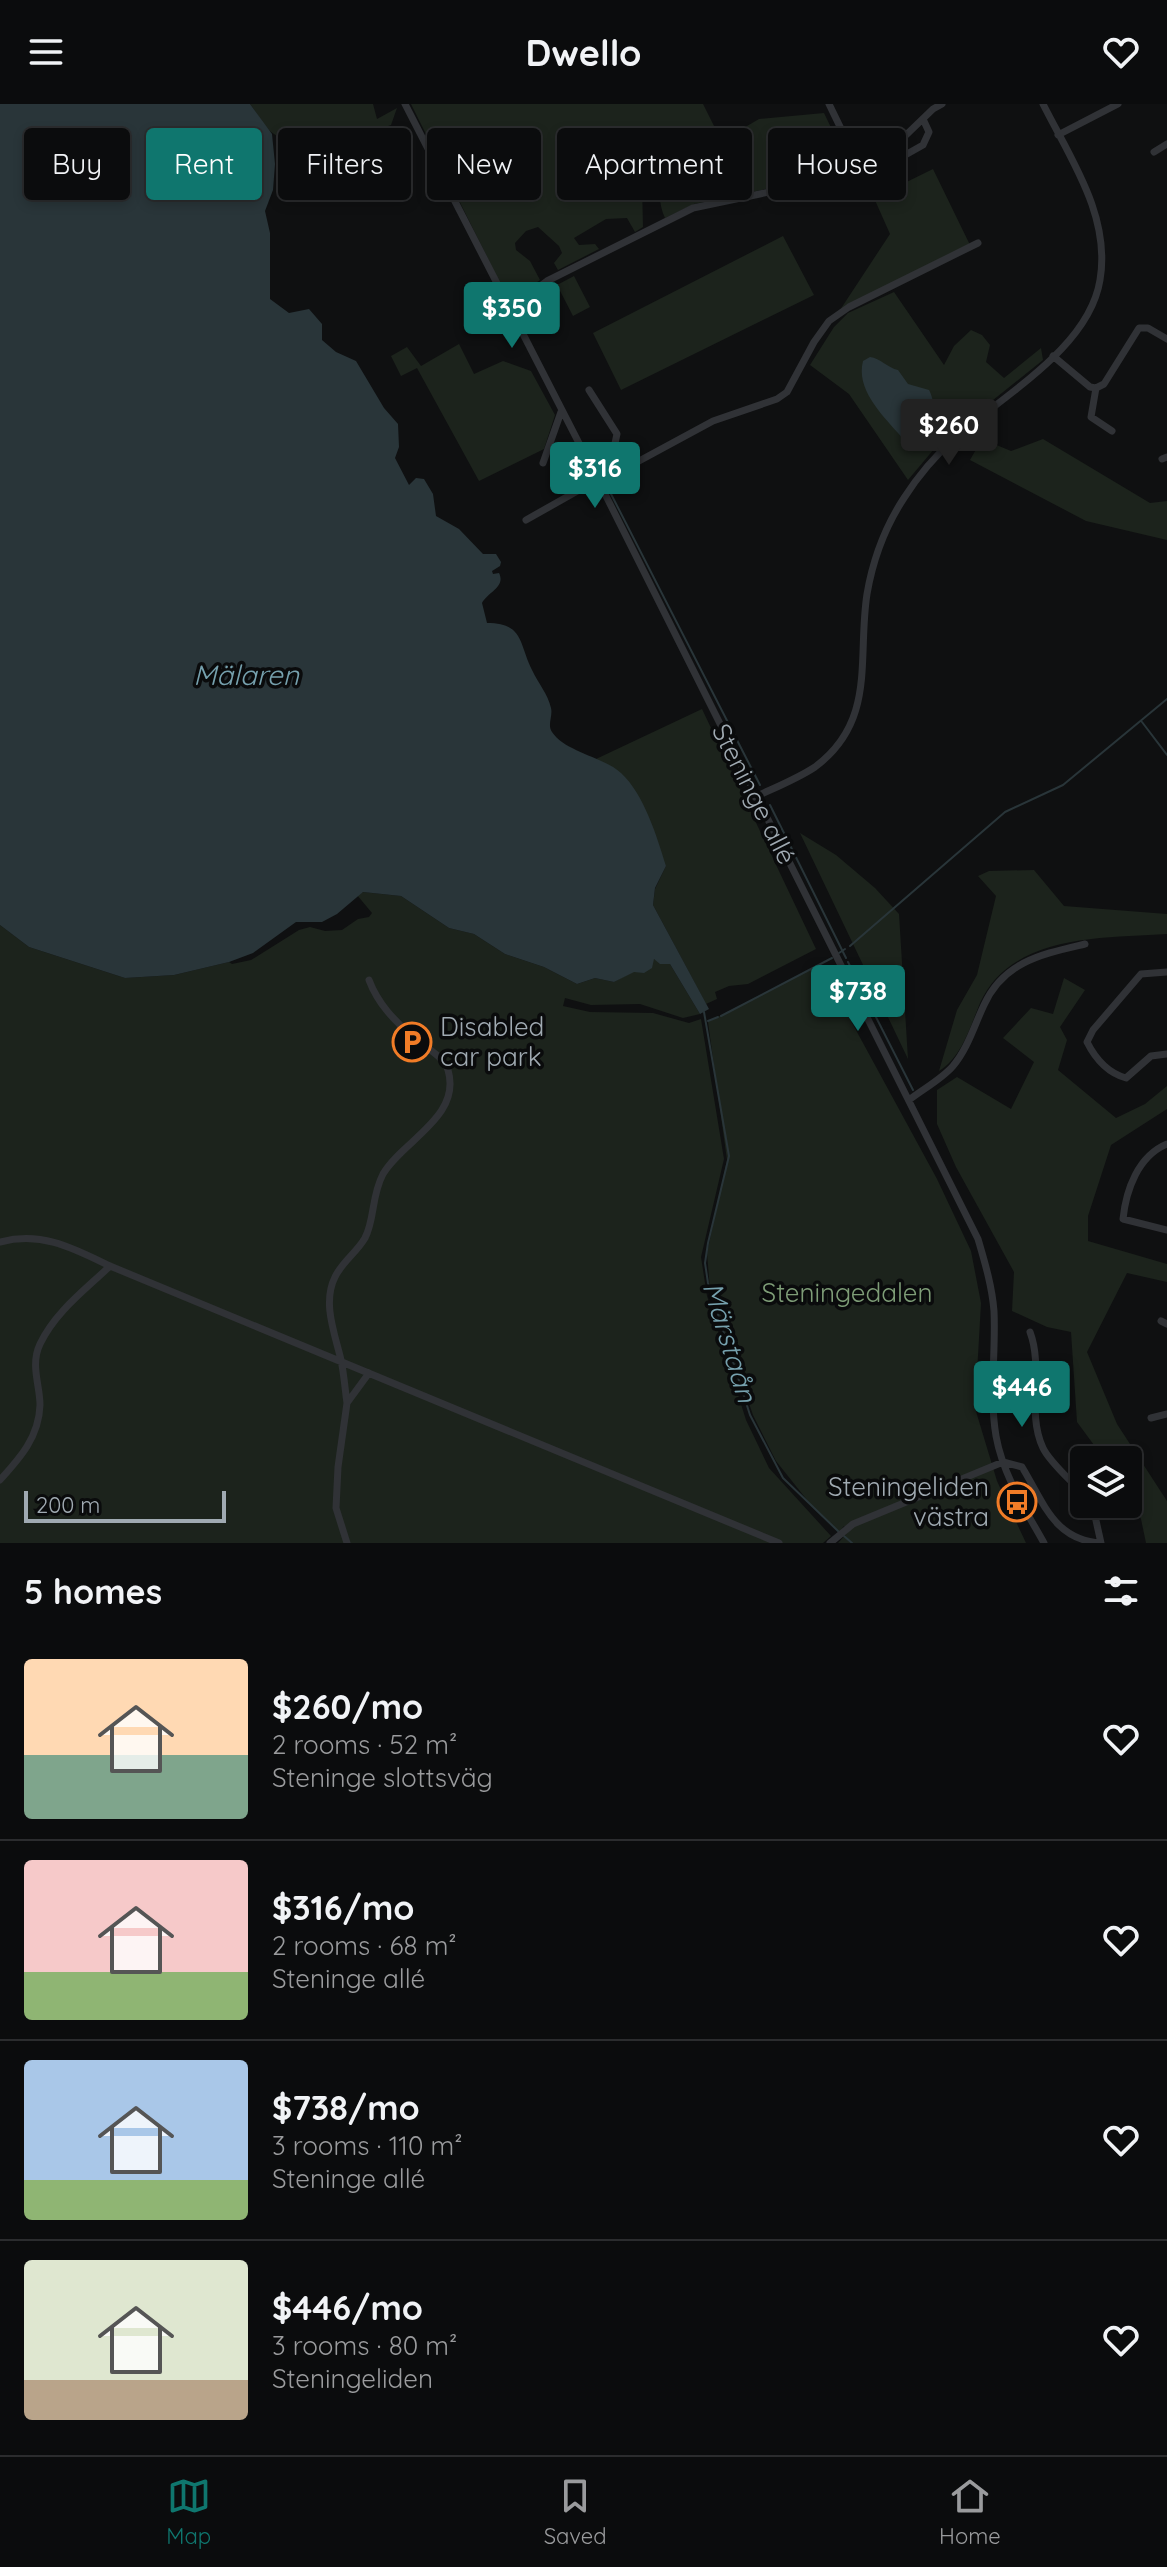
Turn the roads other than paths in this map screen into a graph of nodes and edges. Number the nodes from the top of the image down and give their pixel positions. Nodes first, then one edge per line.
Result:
1 (405, 104) edge
2 (829, 104) edge
3 (942, 104) edge
4 (1043, 104) edge
5 (1118, 104) edge
6 (923, 119) junction
7 (841, 128) edge
8 (906, 135) edge
9 (1058, 135) junction
10 (1167, 144) edge
11 (1154, 152) dead end
12 (906, 155) edge
13 (768, 192) edge
14 (978, 243) dead end
15 (509, 309) junction
16 (1167, 339) edge
17 (1053, 356) junction
18 (1096, 388) junction
19 (589, 390) dead end
20 (561, 412) junction
21 (1112, 431) dead end
22 (543, 463) dead end
23 (593, 473) junction
24 (601, 486) junction
25 (526, 520) dead end
26 (755, 797) junction
27 (1085, 944) dead end
28 (1167, 972) edge
29 (369, 980) dead end
30 (1167, 1054) edge
31 (909, 1100) junction
32 (1167, 1144) edge
33 (1167, 1230) edge
34 (0, 1242) edge
35 (110, 1266) junction
36 (1030, 1332) dead end
37 (341, 1361) junction
38 (369, 1373) junction
39 (347, 1403) junction
40 (1167, 1414) edge
41 (1151, 1418) dead end
42 (1003, 1462) junction
43 (1070, 1479) edge
44 (0, 1480) edge
45 (1095, 1518) edge
46 (832, 1541) edge
47 (347, 1543) edge
48 (779, 1543) edge
49 (1044, 1543) edge

1 - 15 street, Steninge allé
2 - 7 street
3 - 6 street
4 - 9 street
5 - 9 street
6 - 8 street
6 - 12 street
9 - 17 street
10 - 11 street
13 - 15 street
14 - 24 street
15 - 20 street, Steninge allé
16 - 18 street
17 - 18 street
17 - 26 street
18 - 21 street
19 - 23 street
20 - 22 street
20 - 23 street, Steninge allé
23 - 24 street, Steninge allé
23 - 25 street
24 - 26 street, Steninge allé
26 - 31 street, Steninge allé
27 - 31 street
28 - 30 street
29 - 37 street
31 - 42 street, Steninge allé
32 - 33 street
34 - 35 street
35 - 37 street
35 - 44 street
36 - 43 street
37 - 38 street
37 - 39 street
38 - 39 street
38 - 48 street
39 - 47 street
40 - 41 street
42 - 45 street
42 - 46 street
42 - 49 street, Steninge allé

